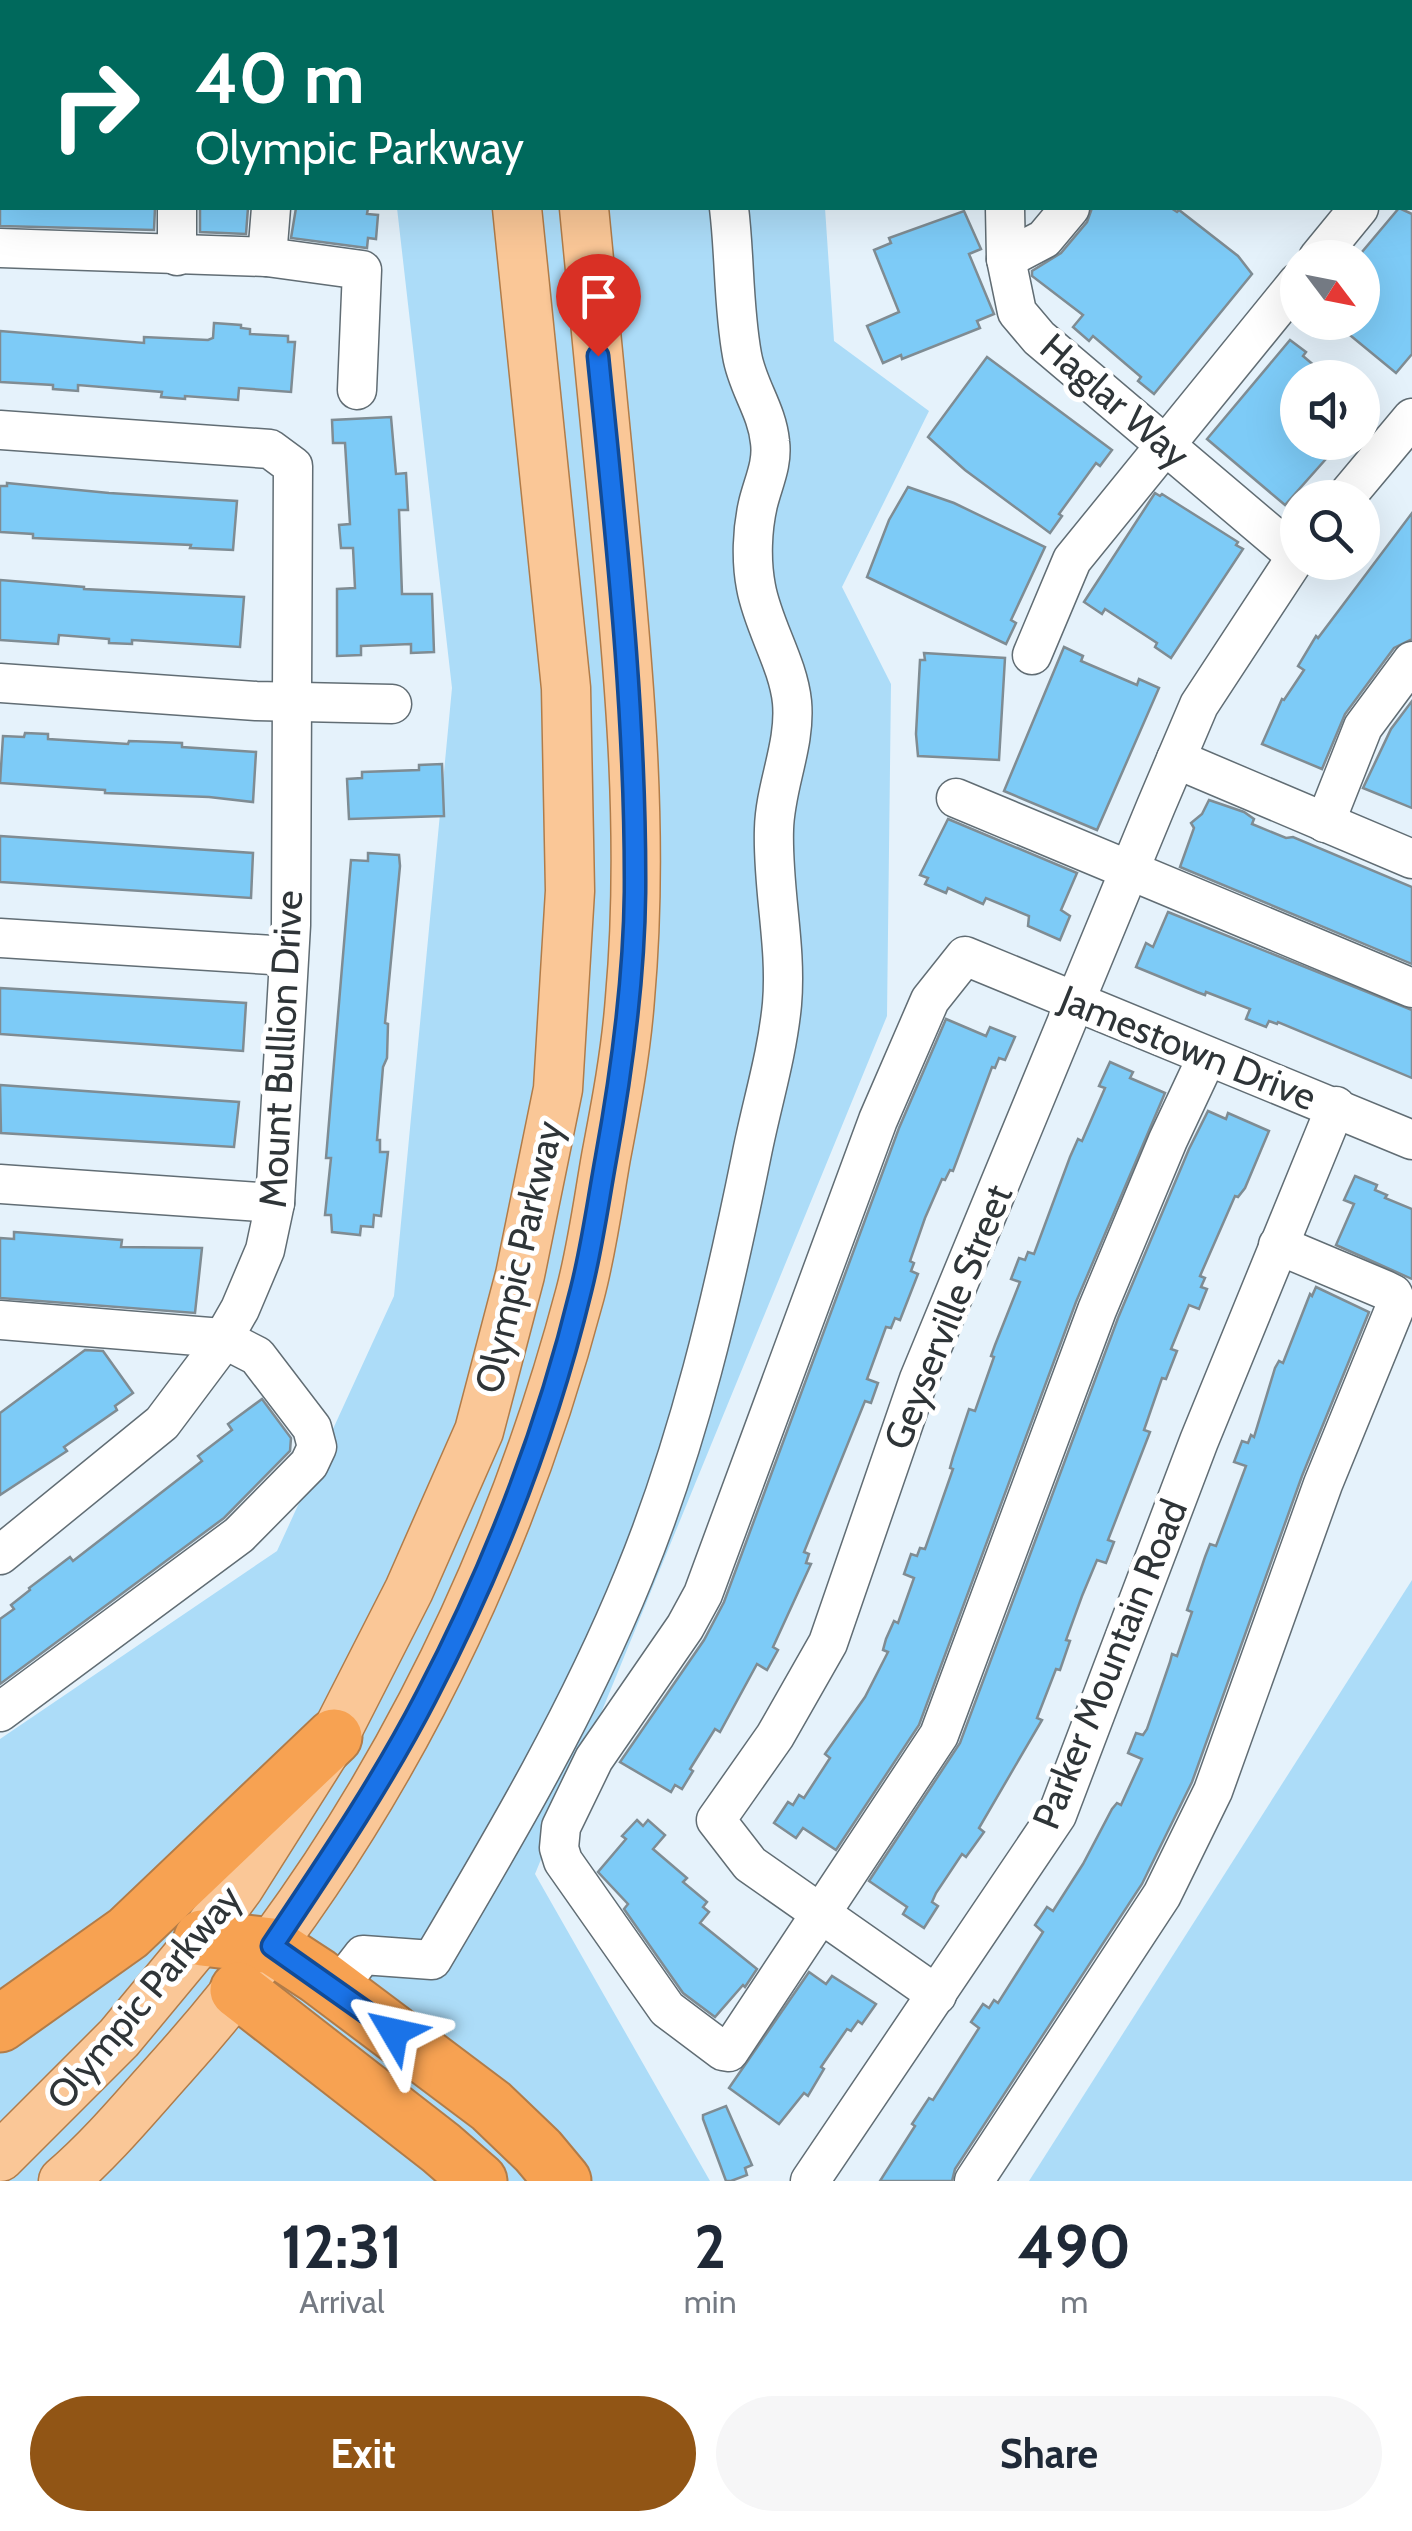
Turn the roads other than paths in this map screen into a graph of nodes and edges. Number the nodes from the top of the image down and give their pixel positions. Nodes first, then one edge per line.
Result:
1 (177, 210) edge
2 (271, 210) edge
3 (517, 210) edge
4 (584, 210) edge
5 (729, 210) edge
6 (1005, 210) edge
7 (1068, 210) edge
8 (1357, 210) edge
9 (1333, 240) edge
10 (0, 248) edge
11 (177, 256) junction
12 (267, 257) junction
13 (1006, 259) junction
14 (1280, 304) edge
15 (357, 390) dead end
16 (1410, 423) edge
17 (0, 430) edge
18 (1165, 444) junction
19 (1361, 480) edge
20 (1280, 541) edge
21 (1281, 580) edge
22 (1032, 655) dead end
23 (1412, 660) edge
24 (0, 683) edge
25 (293, 700) junction
26 (392, 704) dead end
27 (1176, 760) junction
28 (956, 798) dead end
29 (1325, 823) junction
30 (1412, 859) edge
31 (1130, 870) junction
32 (0, 938) edge
33 (288, 956) junction
34 (1412, 988) edge
35 (1076, 1004) junction
36 (1208, 1057) junction
37 (1336, 1106) junction
38 (1412, 1140) edge
39 (0, 1184) edge
40 (275, 1203) junction
41 (1278, 1245) junction
42 (0, 1320) edge
43 (222, 1338) junction
44 (3, 1547) edge
45 (0, 1712) edge
46 (334, 1736) junction
47 (822, 1915) junction
48 (202, 1938) junction
49 (272, 1946) junction
50 (238, 1990) junction
51 (336, 1990) junction
52 (937, 1995) junction
53 (0, 2024) edge
54 (0, 2157) edge
55 (816, 2179) edge
56 (63, 2181) edge
57 (480, 2181) edge
58 (563, 2181) edge
59 (974, 2181) edge

1 - 11 street
2 - 12 street
3 - 46 main road, Olympic Parkway
4 - 49 main road, Olympic Parkway
5 - 51 street
6 - 13 street, Haglar Way
7 - 13 street
8 - 9 street
10 - 11 street
11 - 12 street
12 - 15 street
13 - 18 street, Haglar Way
14 - 18 street
16 - 19 street
17 - 25 street, Mount Bullion Drive
18 - 20 street, Haglar Way
18 - 22 street
21 - 27 street, Geyserville Street
23 - 29 street
24 - 25 street
25 - 26 street
25 - 33 street, Mount Bullion Drive
27 - 29 street
27 - 31 street, Geyserville Street
28 - 31 street
29 - 30 street
31 - 34 street
31 - 35 street, Geyserville Street
32 - 33 street
33 - 40 street, Mount Bullion Drive
35 - 36 street, Jamestown Drive
35 - 47 street, Geyserville Street
35 - 47 street, Jamestown Drive
36 - 37 street, Jamestown Drive
36 - 47 street
37 - 38 street, Jamestown Drive
37 - 41 street, Parker Mountain Road
39 - 40 street
40 - 43 street, Mount Bullion Drive
41 - 52 street, Parker Mountain Road
41 - 59 street
42 - 43 street
43 - 44 street, Mount Bullion Drive
43 - 45 street
46 - 48 main road, Olympic Parkway
46 - 53 highway
47 - 52 street, Geyserville Street
48 - 49 highway
48 - 54 main road, Olympic Parkway
49 - 50 main road, Olympic Parkway
49 - 51 highway
50 - 56 main road, Olympic Parkway
50 - 57 highway
51 - 58 highway
52 - 55 street, Parker Mountain Road

